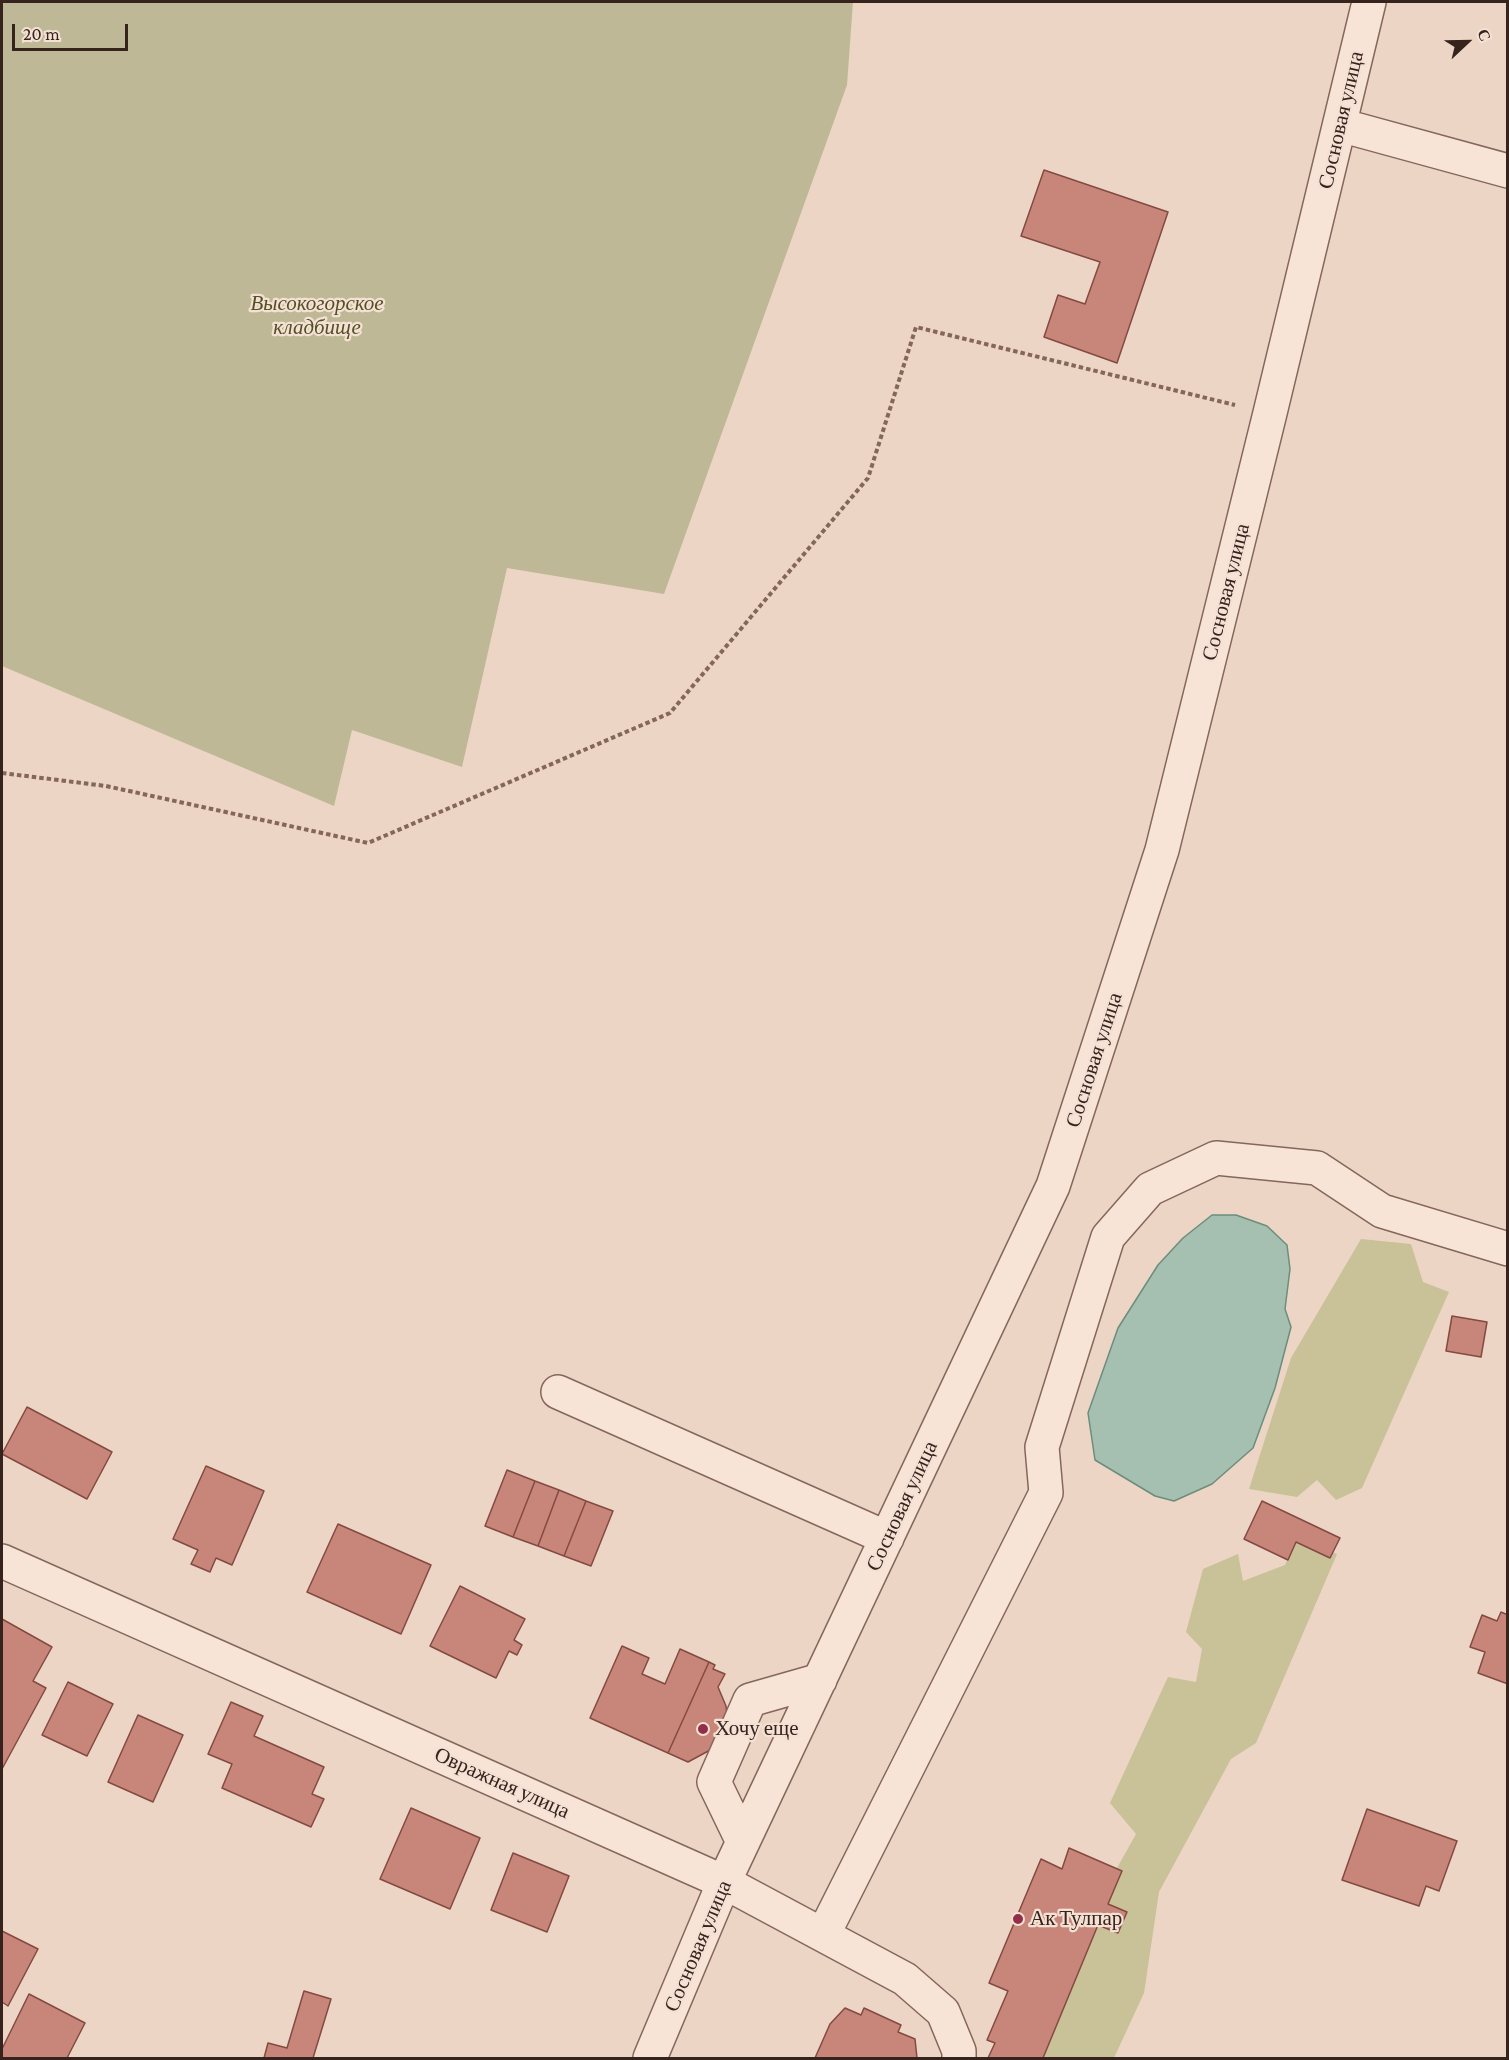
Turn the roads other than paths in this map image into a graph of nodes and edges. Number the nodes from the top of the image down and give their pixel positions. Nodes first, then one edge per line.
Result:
1 (1369, 2) edge
2 (1340, 125) junction
3 (1508, 171) edge
4 (1508, 1249) edge
5 (558, 1392) dead end
6 (887, 1538) junction
7 (2, 1561) edge
8 (820, 1680) junction
9 (743, 1842) junction
10 (724, 1882) junction
11 (823, 1935) junction
12 (650, 2058) edge
13 (959, 2058) edge

1 - 2 street, Сосновая улица
2 - 3 street
2 - 6 street, Сосновая улица
4 - 11 street
5 - 6 street
6 - 8 street, Сосновая улица
7 - 10 street, Овражная улица
8 - 9 street, Сосновая улица
8 - 9 street
9 - 10 street, Сосновая улица
10 - 11 street, Овражная улица
10 - 12 street, Сосновая улица
11 - 13 street, Овражная улица

